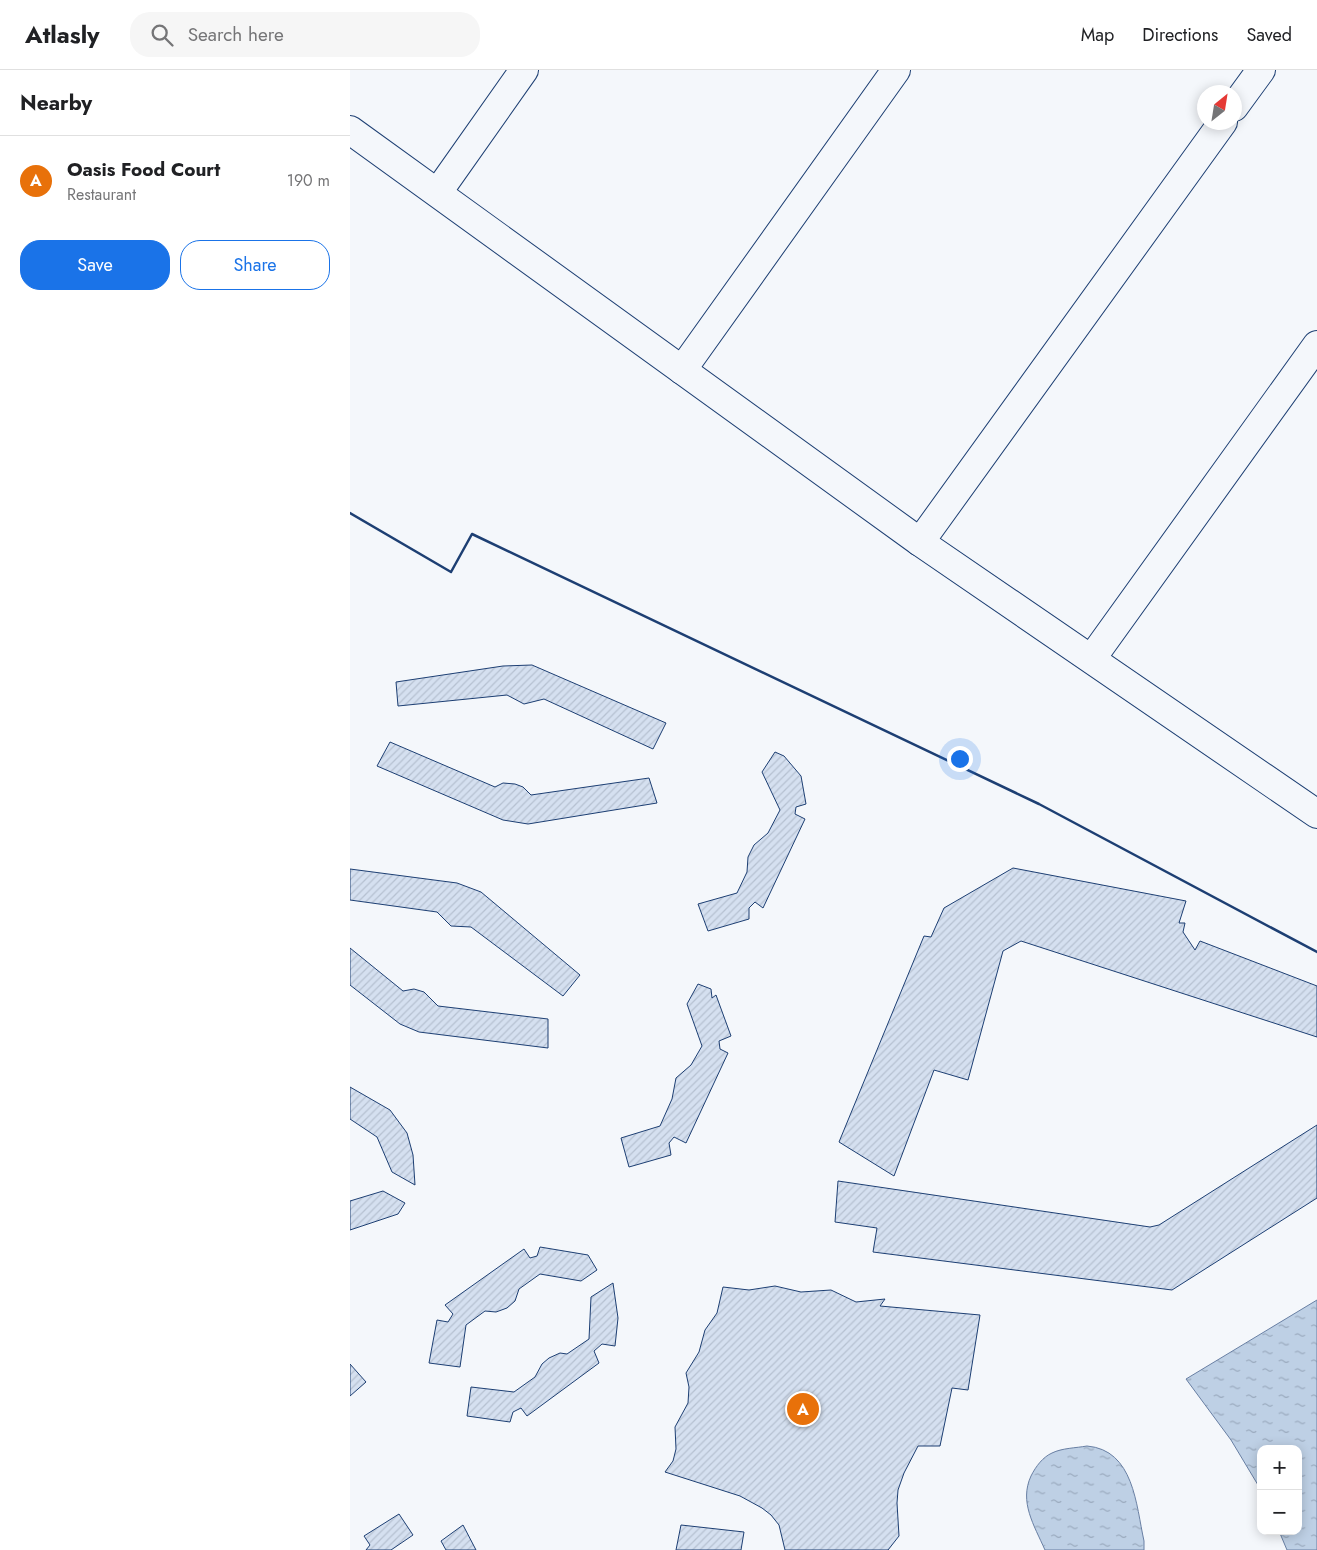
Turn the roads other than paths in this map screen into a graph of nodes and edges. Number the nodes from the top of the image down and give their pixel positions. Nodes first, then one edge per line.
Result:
1 (524, 70) edge
2 (896, 70) edge
3 (1261, 70) edge
4 (1242, 96) edge
5 (350, 130) edge
6 (1217, 130) edge
7 (438, 192) junction
8 (1317, 345) edge
9 (682, 370) junction
10 (920, 542) junction
11 (1092, 658) junction
12 (1317, 814) edge

1 - 7 street
2 - 9 street
3 - 4 street
5 - 7 street
6 - 10 street
7 - 9 street
8 - 11 street
9 - 10 street
10 - 11 street
11 - 12 street

